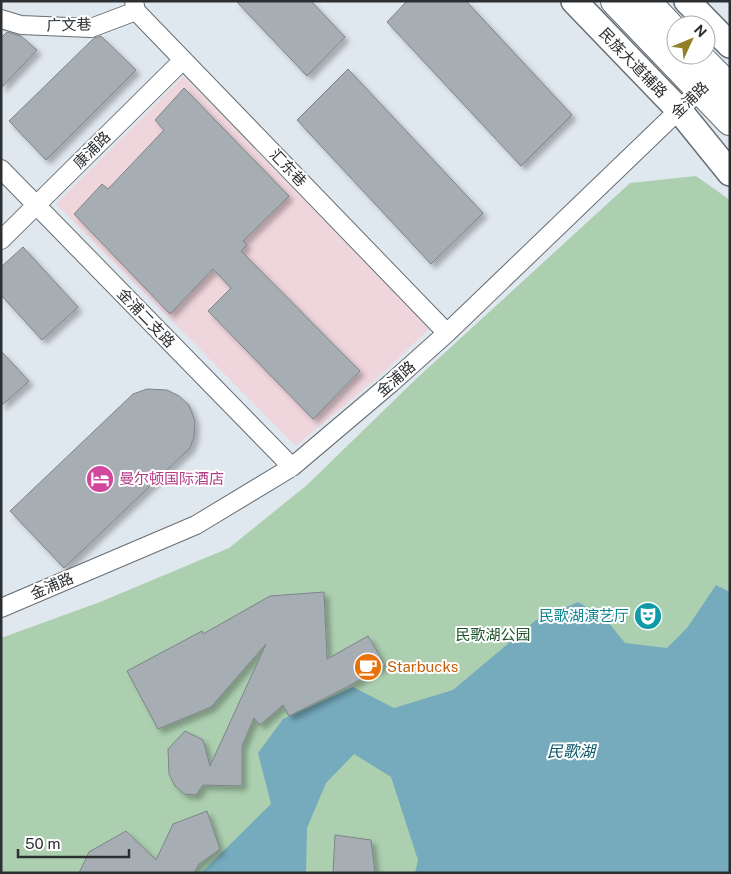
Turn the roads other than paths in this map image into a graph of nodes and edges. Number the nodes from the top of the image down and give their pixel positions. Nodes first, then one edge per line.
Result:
1 (574, 1) edge
2 (615, 1) edge
3 (646, 1) edge
4 (687, 1) edge
5 (135, 6) edge
6 (1, 19) edge
7 (666, 22) edge
8 (730, 46) edge
9 (183, 60) junction
10 (707, 65) edge
11 (719, 79) edge
12 (679, 110) junction
13 (730, 121) edge
14 (1, 169) edge
15 (730, 173) edge
16 (36, 205) junction
17 (1, 240) edge
18 (447, 333) junction
19 (292, 467) junction
20 (1, 608) edge

1 - 12 street, 民族大道辅路
2 - 11 highway
3 - 7 highway
4 - 8 street
5 - 6 street, 广文巷
5 - 9 street, 汇东巷
9 - 16 street, 康浦路
9 - 18 street, 汇东巷
10 - 11 highway
11 - 12 street, 金浦路
11 - 13 highway
12 - 15 street, 民族大道辅路
12 - 18 street, 金浦路
14 - 16 street, 金浦二支路
16 - 17 street, 康浦路
16 - 19 street, 金浦二支路
18 - 19 street, 金浦路
19 - 20 street, 金浦路

